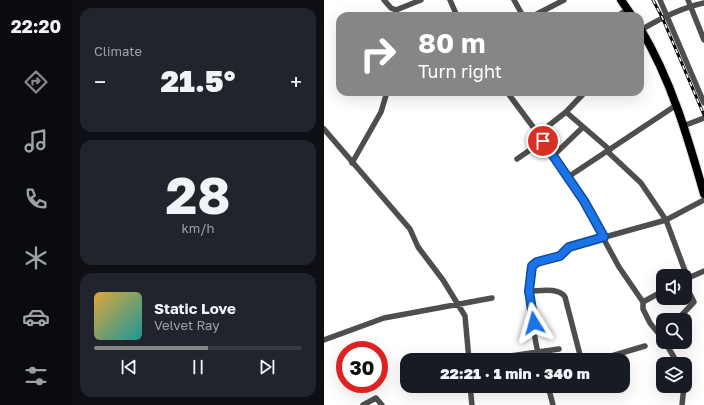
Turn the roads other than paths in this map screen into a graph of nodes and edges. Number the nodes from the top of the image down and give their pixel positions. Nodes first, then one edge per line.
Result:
1 (384, 0) edge
2 (421, 0) edge
3 (450, 0) edge
4 (514, 0) edge
5 (564, 0) edge
6 (622, 0) edge
7 (660, 0) edge
8 (689, 3) edge
9 (704, 3) edge
10 (455, 12) edge
11 (521, 12) edge
12 (541, 12) edge
13 (629, 12) edge
14 (667, 15) junction
15 (644, 27) edge
16 (644, 35) edge
17 (704, 40) edge
18 (386, 96) edge
19 (510, 96) edge
20 (582, 96) edge
21 (704, 103) edge
22 (675, 106) junction
23 (566, 112) junction
24 (704, 118) edge
25 (683, 126) junction
26 (583, 127) junction
27 (324, 129) edge
28 (538, 134) junction
29 (543, 141) junction
30 (609, 151) junction
31 (554, 155) junction
32 (517, 159) dead end
33 (352, 163) junction
34 (568, 176) junction
35 (704, 194) edge
36 (704, 200) edge
37 (666, 220) junction
38 (604, 237) junction
39 (682, 269) edge
40 (704, 271) edge
41 (692, 278) edge
42 (529, 291) junction
43 (656, 296) edge
44 (492, 298) dead end
45 (643, 302) junction
46 (691, 305) edge
47 (459, 306) junction
48 (684, 313) edge
49 (656, 329) edge
50 (324, 340) edge
51 (645, 346) dead end
52 (559, 349) dead end
53 (538, 352) junction
54 (468, 353) edge
55 (531, 353) edge
56 (579, 353) edge
57 (622, 353) edge
58 (471, 393) edge
59 (550, 393) edge
60 (683, 393) edge
61 (363, 405) edge
62 (382, 405) edge
63 (472, 405) edge
64 (553, 405) edge
65 (682, 405) edge

1 - 2 street
3 - 10 street
4 - 11 street
5 - 12 street
6 - 13 main road
7 - 14 street
8 - 9 street
8 - 14 street
8 - 17 street
14 - 15 street
14 - 21 street
16 - 22 main road
18 - 33 street
19 - 28 street
20 - 23 street
22 - 25 main road
22 - 30 street
23 - 26 street
23 - 28 street
24 - 25 street
25 - 35 main road
26 - 30 street
26 - 31 street
27 - 33 street
28 - 29 street
29 - 31 street
29 - 32 street
30 - 34 street
30 - 37 street
31 - 34 street
33 - 47 street
34 - 38 street
36 - 37 street
37 - 38 street
37 - 39 street
38 - 42 street
38 - 45 street
40 - 41 street
42 - 53 street
42 - 56 street
43 - 45 street
44 - 47 street
45 - 49 street
46 - 48 street
47 - 50 street
47 - 54 street
51 - 57 street
52 - 53 street
53 - 55 street
58 - 63 street
59 - 64 street
60 - 65 street
61 - 62 street

